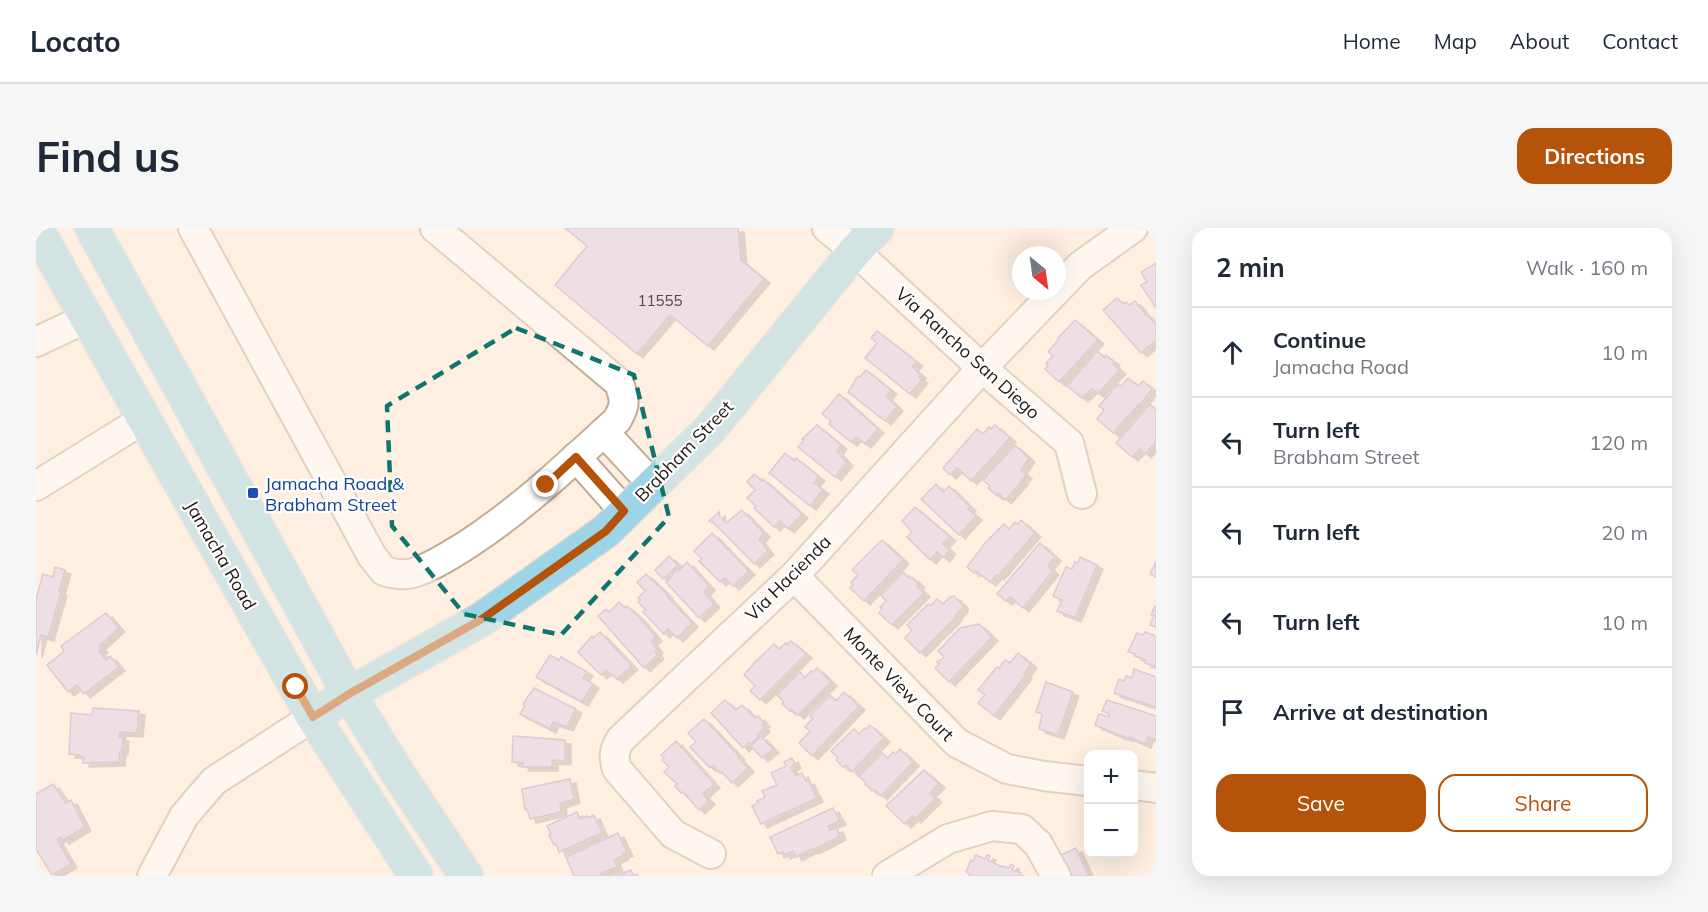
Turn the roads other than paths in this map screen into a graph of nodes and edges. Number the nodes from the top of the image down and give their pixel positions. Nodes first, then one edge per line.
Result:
1 (36, 228) edge
2 (92, 228) edge
3 (193, 228) edge
4 (435, 228) edge
5 (827, 228) edge
6 (877, 228) edge
7 (1133, 228) edge
8 (855, 251) junction
9 (1066, 281) edge
10 (1048, 300) edge
11 (87, 318) junction
12 (36, 342) edge
13 (982, 368) junction
14 (144, 419) junction
15 (604, 432) junction
16 (576, 457) junction
17 (653, 485) junction
18 (36, 486) edge
19 (1082, 494) dead end
20 (624, 511) junction
21 (794, 576) junction
22 (349, 694) junction
23 (313, 717) junction
24 (1084, 780) edge
25 (1138, 786) edge
26 (1156, 788) edge
27 (711, 854) dead end
28 (152, 876) edge
29 (416, 876) edge
30 (466, 876) edge
31 (887, 876) edge
32 (1056, 876) edge

1 - 11 main road, Jamacha Road
2 - 22 main road
3 - 16 street
4 - 15 street
5 - 8 street, Via Rancho San Diego
6 - 8 main road, Brabham Street
7 - 9 street, Via Hacienda
8 - 13 street, Via Rancho San Diego
8 - 17 main road, Brabham Street
10 - 13 street, Via Hacienda
11 - 12 street
11 - 14 main road, Jamacha Road
13 - 19 street, Via Rancho San Diego
13 - 21 street, Via Hacienda
14 - 18 street
14 - 23 main road, Jamacha Road
15 - 16 street
15 - 17 street
16 - 20 street
17 - 20 main road, Brabham Street
20 - 22 main road, Brabham Street
21 - 24 street, Monte View Court
21 - 27 street, Via Hacienda
22 - 23 main road, Brabham Street
22 - 30 main road
23 - 28 street, Brabham Street
23 - 29 main road, Jamacha Road
25 - 26 street
31 - 32 street

